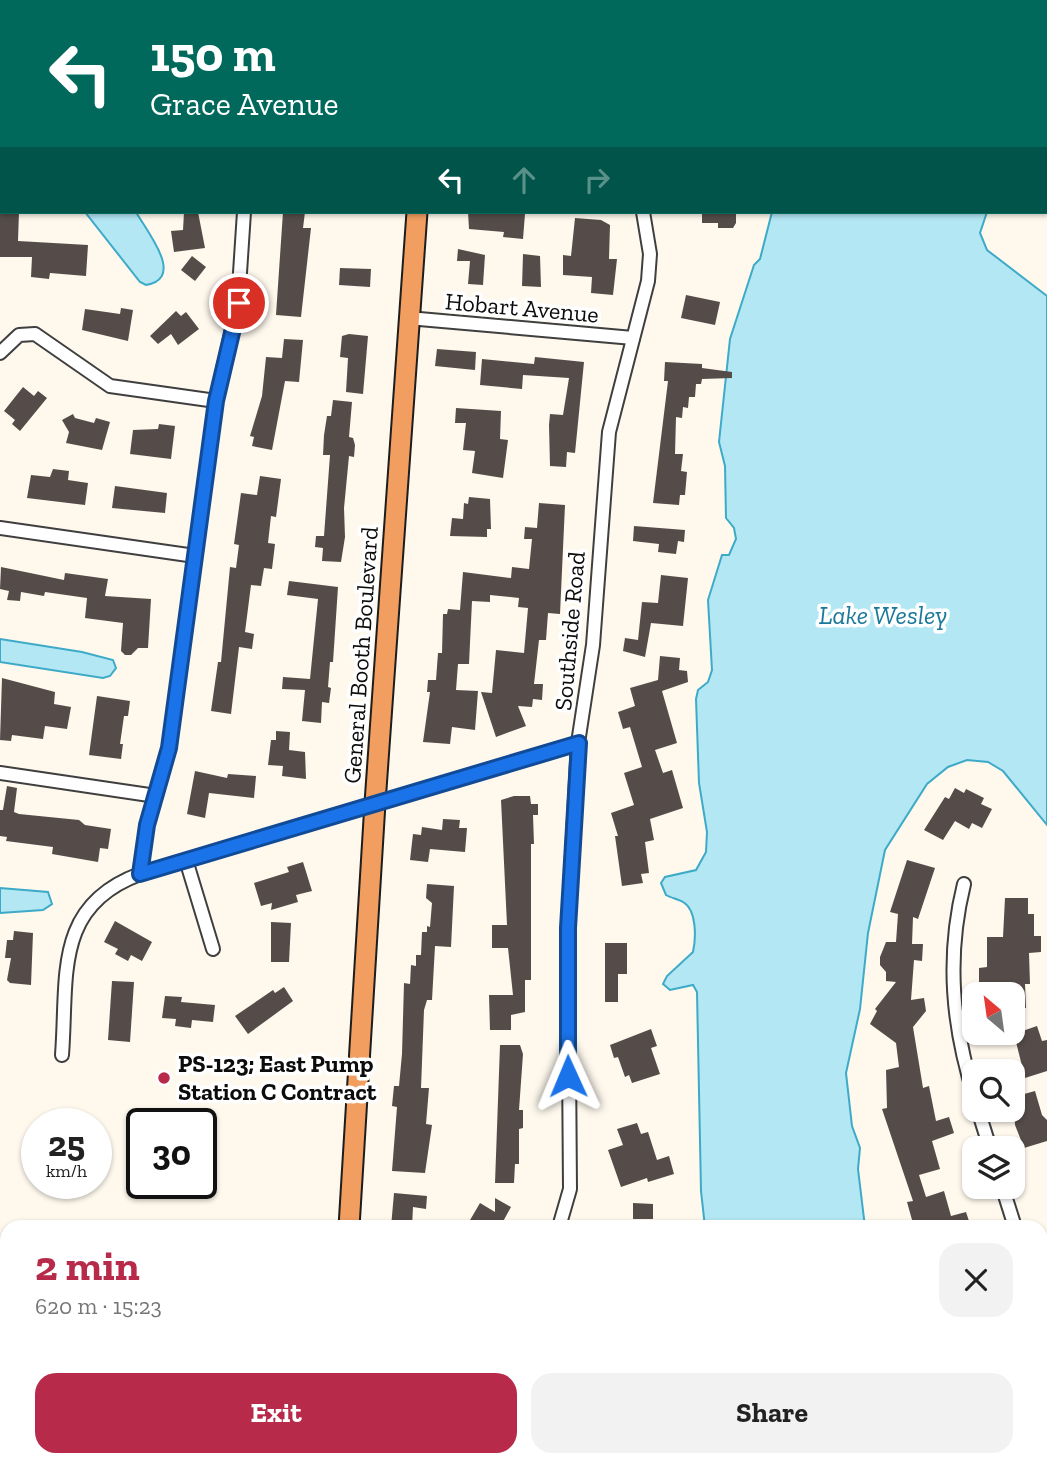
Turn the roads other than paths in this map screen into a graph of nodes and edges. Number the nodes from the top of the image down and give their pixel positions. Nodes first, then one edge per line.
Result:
1 (244, 214) edge
2 (417, 214) edge
3 (643, 214) edge
4 (408, 318) junction
5 (633, 338) junction
6 (0, 353) edge
7 (216, 401) junction
8 (0, 528) edge
9 (195, 556) junction
10 (579, 743) junction
11 (0, 773) edge
12 (156, 796) junction
13 (375, 803) junction
14 (186, 860) junction
15 (140, 874) junction
16 (964, 884) dead end
17 (213, 948) dead end
18 (62, 1055) dead end
19 (965, 1059) edge
20 (1006, 1199) edge
21 (349, 1220) edge
22 (561, 1220) edge
23 (1013, 1220) edge

1 - 7 street
2 - 4 highway, General Booth Boulevard
3 - 5 street, Southside Road
4 - 5 street, Hobart Avenue
4 - 13 highway, General Booth Boulevard
5 - 10 street, Southside Road
6 - 7 street
7 - 9 street
8 - 9 street
9 - 12 street
10 - 13 street
10 - 22 street, Southside Road
11 - 12 street
12 - 15 street
13 - 14 street
13 - 21 highway, General Booth Boulevard
14 - 15 street
14 - 17 street
15 - 18 street
16 - 19 street
20 - 23 street

